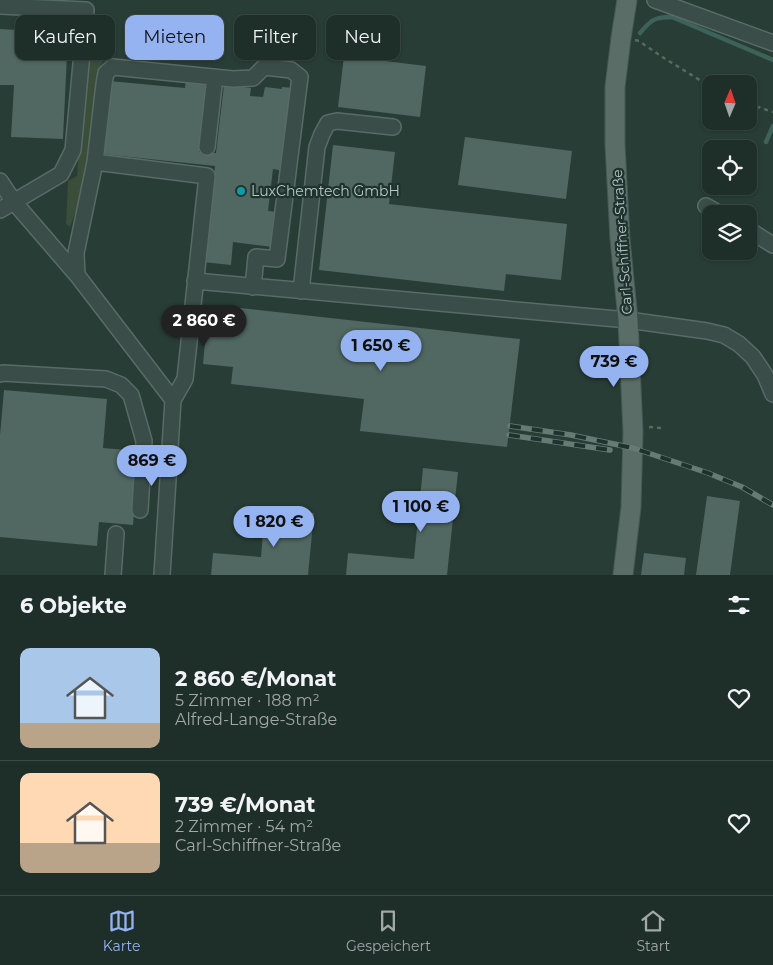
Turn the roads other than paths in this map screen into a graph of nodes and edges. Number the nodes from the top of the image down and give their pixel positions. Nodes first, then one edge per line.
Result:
1 (627, 0) edge
2 (655, 0) edge
3 (0, 6) edge
4 (773, 43) edge
5 (215, 77) junction
6 (393, 128) dead end
7 (207, 148) dead end
8 (95, 162) junction
9 (0, 181) edge
10 (14, 202) junction
11 (0, 210) edge
12 (757, 235) edge
13 (773, 245) edge
14 (77, 275) junction
15 (195, 281) junction
16 (253, 286) junction
17 (301, 291) junction
18 (628, 320) junction
19 (0, 374) edge
20 (773, 394) edge
21 (173, 400) junction
22 (140, 510) dead end
23 (116, 534) dead end
24 (113, 575) edge
25 (162, 575) edge
26 (623, 575) edge

1 - 18 main road, Carl-Schiffner-Straße
2 - 4 street
3 - 10 street
5 - 7 street
5 - 8 street
5 - 16 street
6 - 17 street
8 - 14 street
8 - 15 street
9 - 10 street
10 - 11 street
10 - 14 street
12 - 13 street
14 - 21 street
15 - 16 street
15 - 21 street
16 - 17 street
17 - 18 street
18 - 20 street
18 - 26 main road, Carl-Schiffner-Straße
19 - 22 street
21 - 25 street
23 - 24 street

